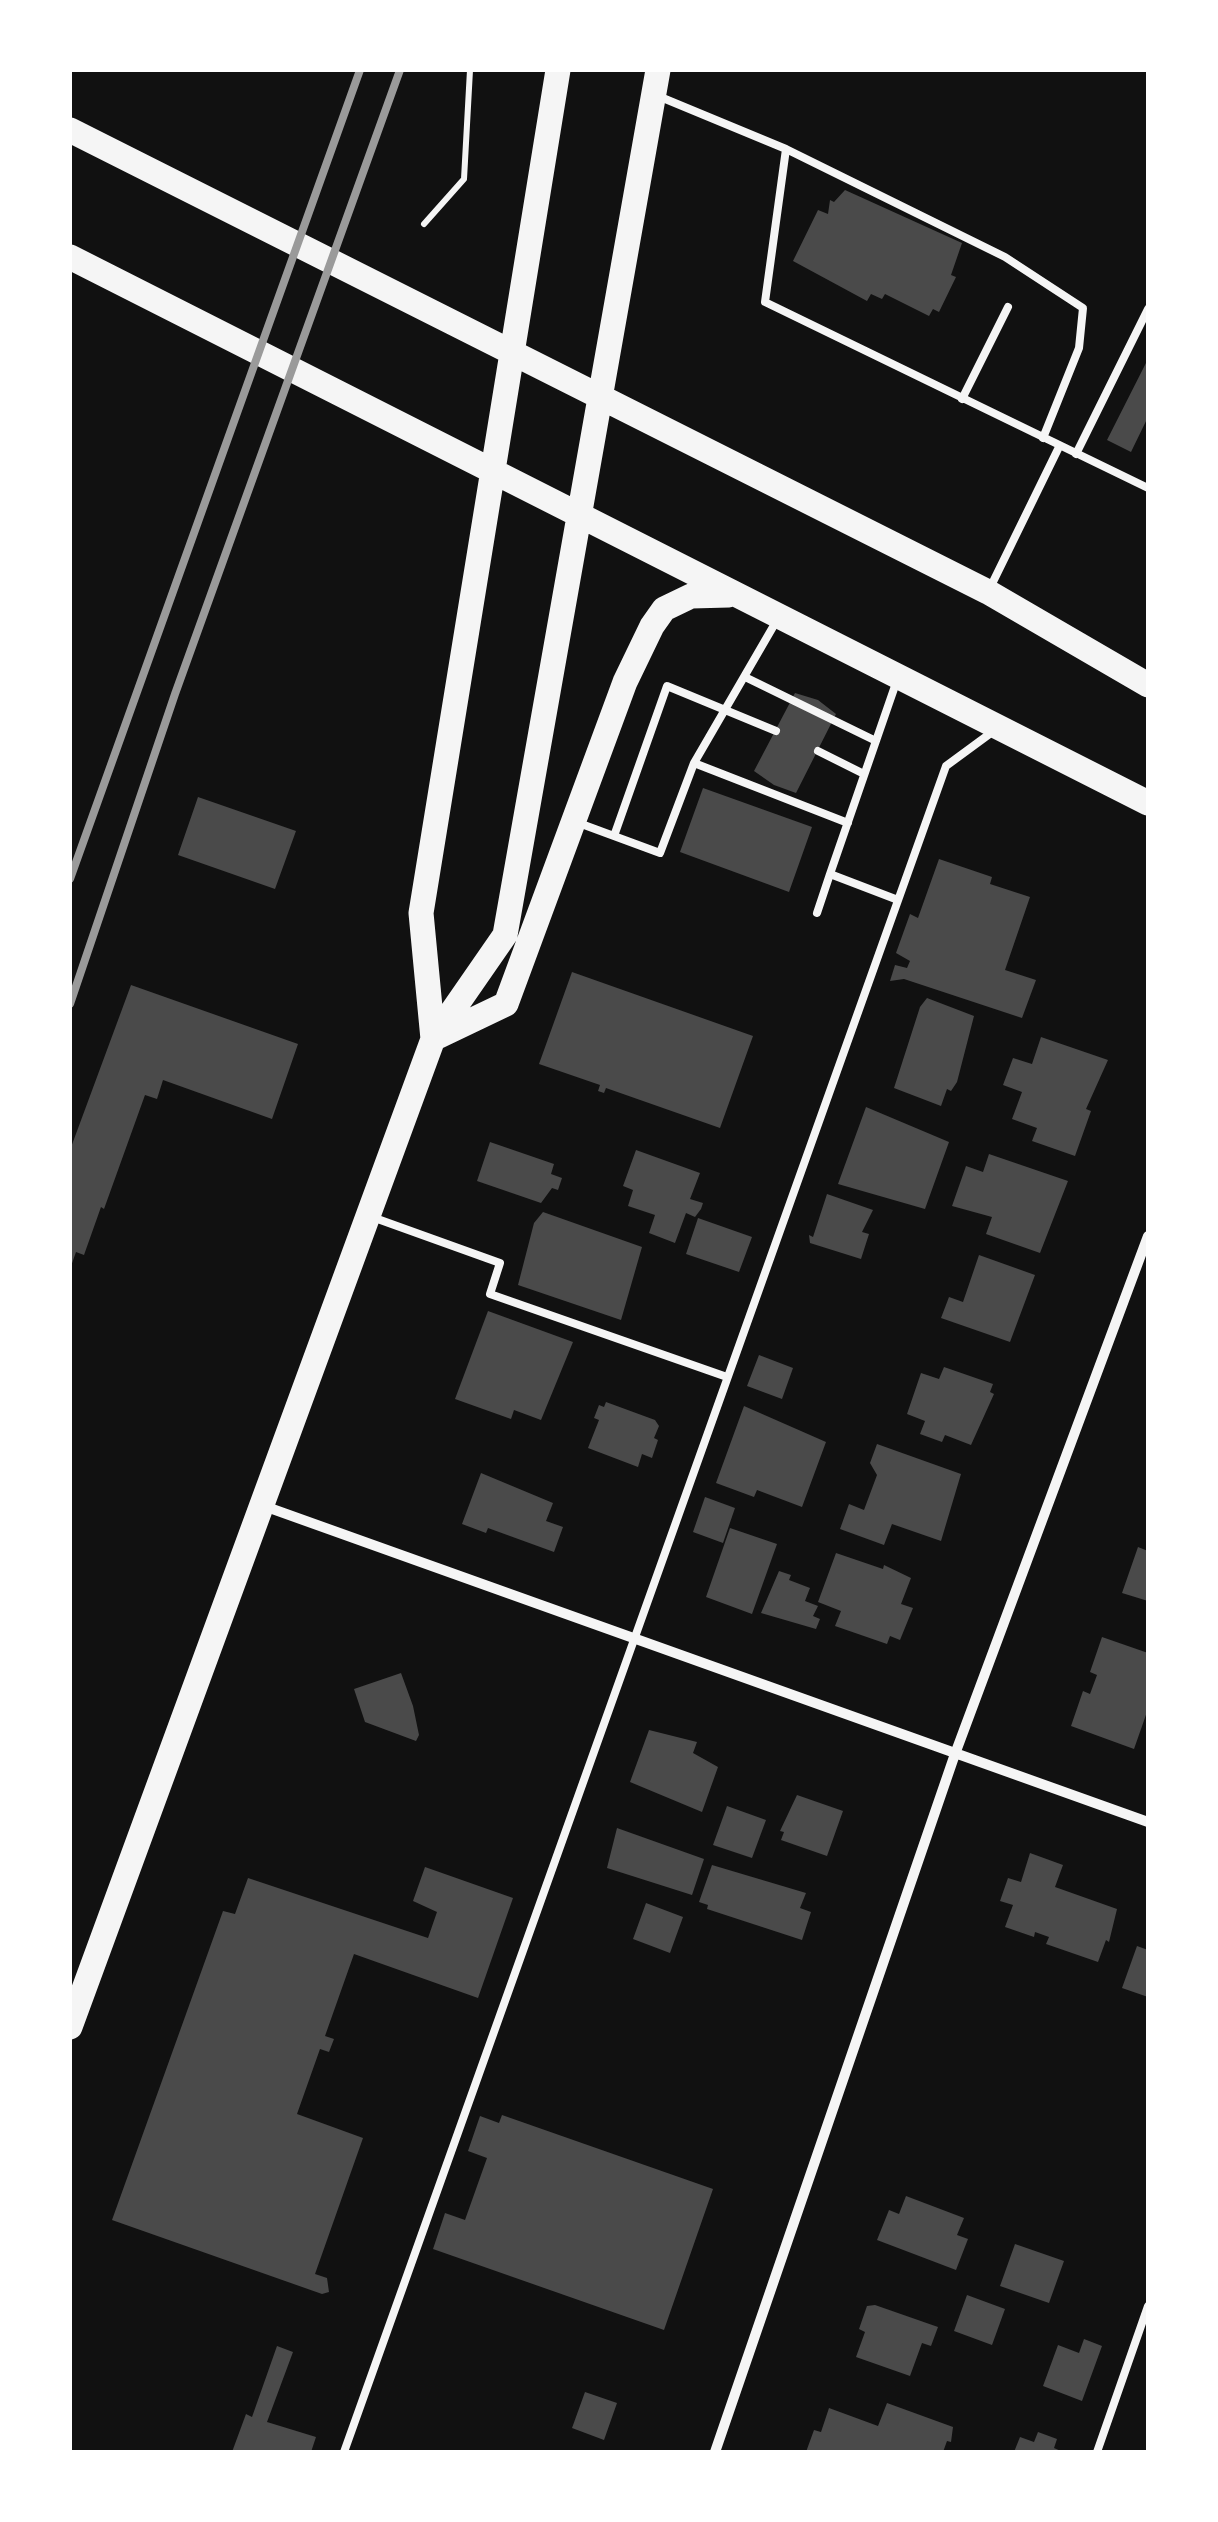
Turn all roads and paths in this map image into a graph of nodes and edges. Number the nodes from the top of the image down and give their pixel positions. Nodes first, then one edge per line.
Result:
1 (470, 70) edge
2 (558, 70) edge
3 (656, 82) edge
4 (70, 130) edge
5 (786, 149) junction
6 (424, 224) dead end
7 (70, 257) edge
8 (1008, 308) dead end
9 (1148, 308) edge
10 (512, 351) junction
11 (600, 396) junction
12 (962, 399) junction
13 (1044, 438) junction
14 (1060, 446) junction
15 (1076, 454) junction
16 (492, 472) junction
17 (1148, 488) edge
18 (577, 517) junction
19 (988, 592) junction
20 (733, 595) junction
21 (779, 618) junction
22 (745, 676) junction
23 (898, 677) junction
24 (1148, 684) edge
25 (725, 710) junction
26 (998, 727) junction
27 (776, 731) dead end
28 (876, 741) junction
29 (818, 751) dead end
30 (694, 763) junction
31 (864, 774) junction
32 (1148, 802) edge
33 (574, 822) junction
34 (848, 822) junction
35 (614, 836) junction
36 (830, 874) junction
37 (898, 900) junction
38 (817, 913) dead end
39 (433, 1039) junction
40 (370, 1217) junction
41 (1148, 1236) edge
42 (727, 1377) junction
43 (259, 1504) junction
44 (633, 1640) junction
45 (956, 1754) junction
46 (1148, 1822) edge
47 (70, 2027) edge
48 (1148, 2306) edge
49 (344, 2452) edge
50 (715, 2452) edge
51 (1097, 2452) edge

1 - 6 path
2 - 10 main road
3 - 5 lane
3 - 11 main road
4 - 10 main road
5 - 12 lane
5 - 13 lane
7 - 16 main road
8 - 12 lane
9 - 15 lane
10 - 11 main road
10 - 16 main road
11 - 18 main road
11 - 19 main road
12 - 13 lane
13 - 14 lane
14 - 15 lane
14 - 19 lane
15 - 17 lane
16 - 18 main road
16 - 39 main road
18 - 20 main road
18 - 39 main road
19 - 24 main road
20 - 21 main road
20 - 33 main road
21 - 22 lane
21 - 23 main road
22 - 25 lane
22 - 28 lane
23 - 26 main road
23 - 28 lane
25 - 27 lane
25 - 30 lane
25 - 35 lane
26 - 32 main road
26 - 37 lane
28 - 31 lane
29 - 31 lane
30 - 34 lane
30 - 35 lane
31 - 34 lane
33 - 35 lane
33 - 39 main road
34 - 36 lane
36 - 37 lane
36 - 38 lane
37 - 42 lane
39 - 40 main road
40 - 42 lane
40 - 43 main road
41 - 45 street
42 - 44 lane
43 - 44 street
43 - 47 main road
44 - 45 street
44 - 49 lane
45 - 46 street
45 - 50 street
48 - 51 lane

